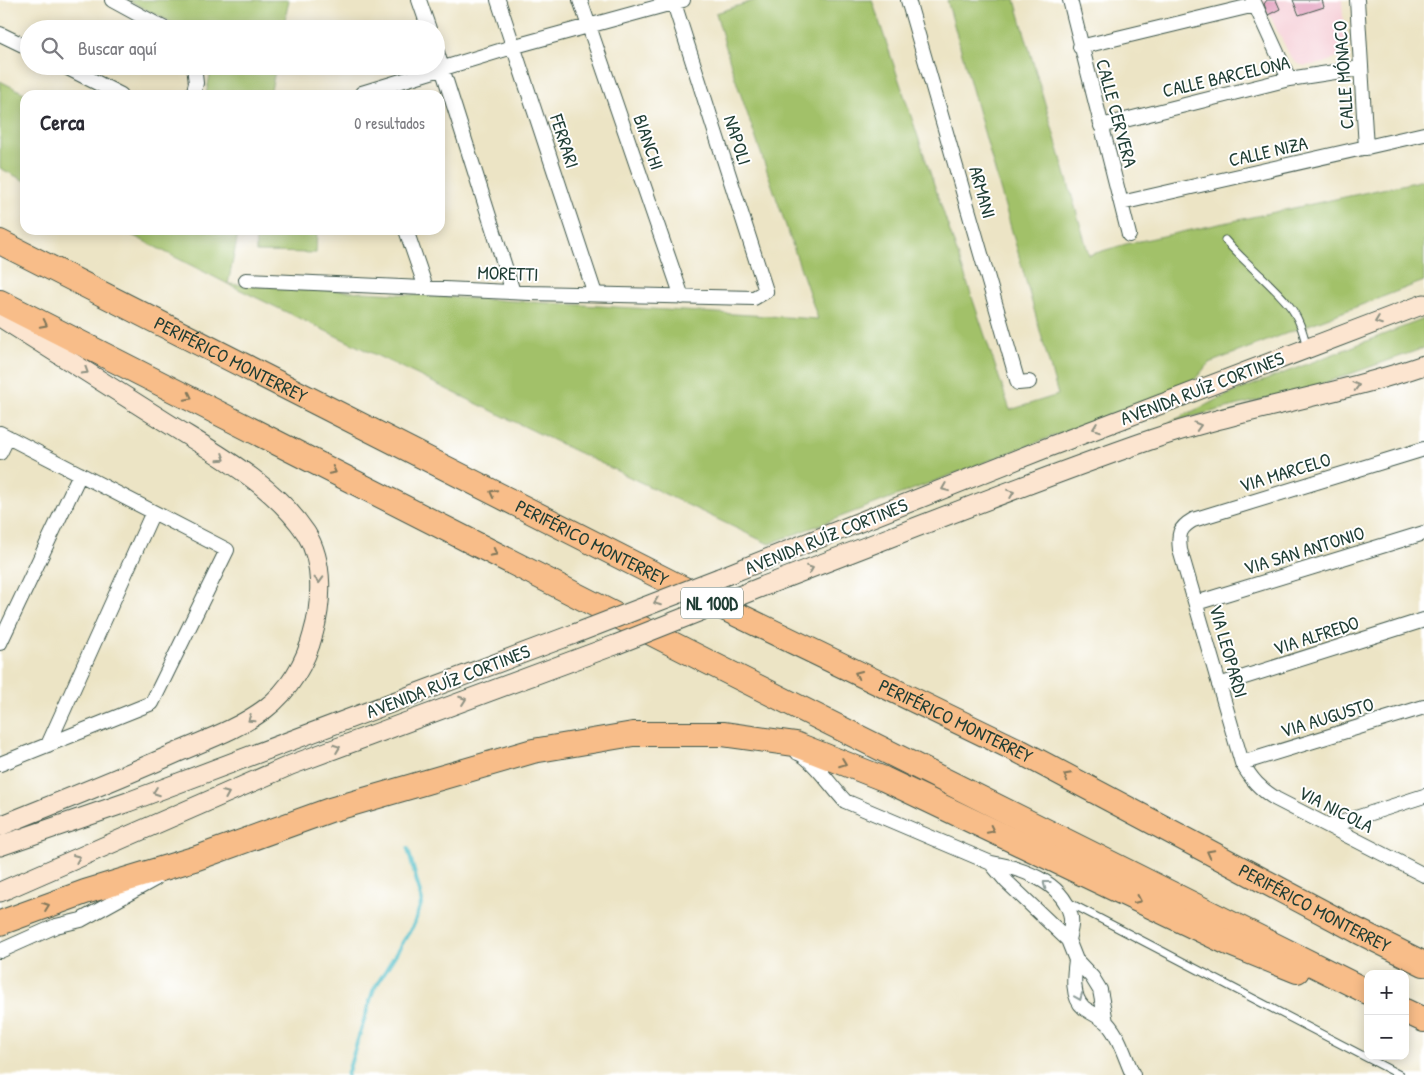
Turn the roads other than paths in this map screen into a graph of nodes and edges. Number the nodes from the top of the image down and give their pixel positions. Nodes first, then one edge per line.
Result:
1 (112, 0) edge
2 (418, 0) edge
3 (498, 0) edge
4 (580, 0) edge
5 (908, 0) edge
6 (1070, 0) edge
7 (1357, 0) edge
8 (677, 1) edge
9 (1254, 3) edge
10 (149, 20) edge
11 (426, 20) edge
12 (589, 26) junction
13 (0, 34) edge
14 (20, 44) edge
15 (514, 47) junction
16 (1080, 47) junction
17 (445, 68) edge
18 (1361, 68) junction
19 (82, 75) edge
20 (195, 75) edge
21 (424, 75) edge
22 (445, 75) edge
23 (1289, 80) junction
24 (111, 90) edge
25 (194, 90) edge
26 (376, 90) edge
27 (1102, 126) junction
28 (1424, 134) edge
29 (1366, 148) junction
30 (1121, 203) junction
31 (408, 235) edge
32 (1129, 235) dead end
33 (1225, 240) dead end
34 (0, 242) edge
35 (246, 280) dead end
36 (426, 288) junction
37 (766, 291) joint
38 (513, 292) junction
39 (595, 294) junction
40 (682, 297) junction
41 (0, 302) edge
42 (1424, 304) edge
43 (0, 317) edge
44 (1308, 348) junction
45 (1424, 365) edge
46 (1029, 382) dead end
47 (4, 435) edge
48 (1424, 449) edge
49 (0, 453) edge
50 (80, 474) junction
51 (153, 512) junction
52 (1424, 532) edge
53 (1180, 550) joint
54 (1196, 603) junction
55 (1424, 620) edge
56 (0, 643) edge
57 (1219, 685) junction
58 (1424, 707) edge
59 (48, 745) junction
60 (1242, 763) junction
61 (0, 764) edge
62 (1424, 796) edge
63 (330, 810) junction
64 (0, 826) edge
65 (1331, 826) junction
66 (0, 846) edge
67 (197, 858) junction
68 (991, 863) junction
69 (1424, 875) edge
70 (0, 892) edge
71 (1063, 900) junction
72 (0, 923) edge
73 (1068, 940) junction
74 (0, 951) edge
75 (1076, 960) junction
76 (1424, 964) edge
77 (1364, 990) edge
78 (1364, 998) edge
79 (1409, 1015) edge
80 (1424, 1021) edge
81 (1106, 1022) junction
82 (1133, 1075) edge
83 (1400, 1075) edge

1 - 10 street
2 - 11 street
3 - 15 street, FERRARI
4 - 12 street, BIANCHI
5 - 46 street, ARMANI
6 - 16 street, CALLE CERVERA
7 - 18 street, CALLE MÓNACO
8 - 12 street
8 - 37 street, NAPOLI
9 - 16 street
9 - 23 street
12 - 15 street
12 - 40 street, BIANCHI
13 - 14 street
15 - 17 street
15 - 39 street, FERRARI
16 - 27 street, CALLE CERVERA
18 - 23 street, CALLE BARCELONA
18 - 29 street, CALLE MÓNACO
19 - 24 street
20 - 25 street
21 - 26 street
22 - 38 street
23 - 27 street, CALLE BARCELONA
27 - 30 street, CALLE CERVERA
28 - 29 street, CALLE NIZA
29 - 30 street, CALLE NIZA
30 - 32 street, CALLE CERVERA
31 - 36 street
33 - 44 lane
76 -> 34 highway, PERIFÉRICO MONTERREY / NL 100D
35 - 36 street, MORETTI
36 - 38 street, MORETTI
37 - 40 street, MORETTI
38 - 39 street, MORETTI
39 - 40 street, MORETTI
41 -> 77 highway, NL 100D
42 -> 44 main road, AVENIDA RUÍZ CORTINES
43 -> 64 main road
44 -> 66 main road, AVENIDA RUÍZ CORTINES, bridge
70 -> 45 main road, AVENIDA RUÍZ CORTINES, bridge
47 - 49 street
47 - 50 street
48 - 53 street, VIA MARCELO
50 - 51 street
50 - 56 street
51 - 59 street
51 - 59 street
52 - 54 street, VIA SAN ANTONIO
53 - 54 street, VIA LEOPARDI
54 - 57 street, VIA LEOPARDI
55 - 57 street, VIA ALFREDO
57 - 60 street, VIA LEOPARDI
58 - 60 street, VIA AUGUSTO
59 - 61 street
60 - 65 street, VIA NICOLA
62 - 65 street
63 - 67 highway
63 - 68 street
63 -> 78 highway
65 - 69 street, VIA NICOLA
72 -> 67 highway
67 - 74 street
71 -> 68 street
68 - 73 street
71 - 73 street
71 - 83 lane
73 - 75 street
75 - 81 street
75 -> 81 street
79 - 80 highway
81 - 82 street

